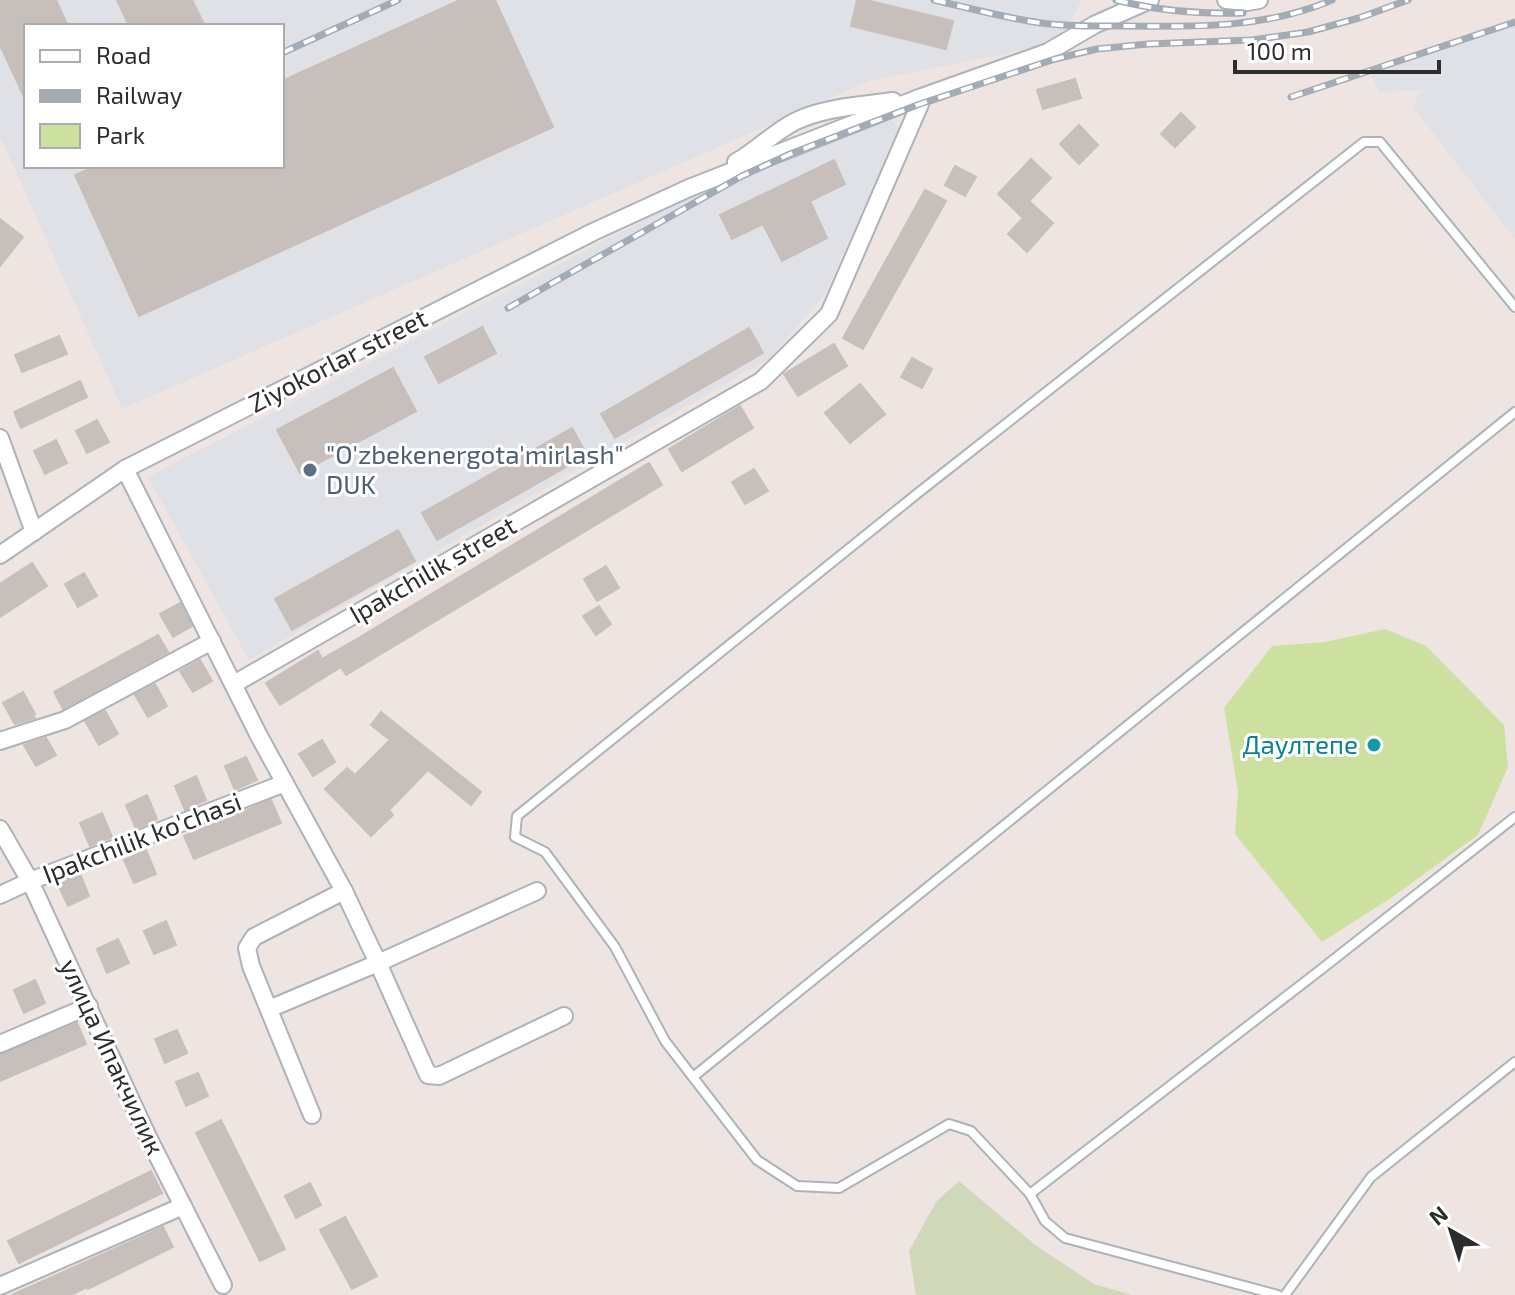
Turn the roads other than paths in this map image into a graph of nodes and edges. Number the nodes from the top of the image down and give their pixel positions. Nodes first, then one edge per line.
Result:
1 (1150, 0) edge
2 (1226, 0) edge
3 (1259, 0) edge
4 (919, 98) junction
5 (689, 188) junction
6 (1515, 307) edge
7 (1515, 412) edge
8 (0, 438) edge
9 (125, 469) junction
10 (34, 532) junction
11 (0, 555) edge
12 (212, 641) junction
13 (234, 684) junction
14 (0, 741) edge
15 (285, 783) junction
16 (1515, 817) edge
17 (0, 829) edge
18 (30, 881) junction
19 (344, 891) junction
20 (537, 891) dead end
21 (0, 895) edge
22 (378, 963) junction
23 (89, 1006) junction
24 (269, 1009) junction
25 (564, 1016) dead end
26 (0, 1044) edge
27 (1515, 1062) edge
28 (693, 1077) junction
29 (312, 1115) dead end
30 (1030, 1194) junction
31 (183, 1206) junction
32 (223, 1285) dead end
33 (0, 1286) edge
34 (1278, 1295) edge
35 (1285, 1295) edge

1 - 4 street, Ziyokorlar street
2 - 3 street
4 - 5 street, Ziyokorlar street
4 - 5 street, Ziyokorlar street
4 - 13 street, Ipakchilik street
5 - 9 street, Ziyokorlar street
6 - 28 lane
7 - 28 lane
8 - 10 street
9 - 10 street, Ziyokorlar street
9 - 12 street
10 - 11 street, Ziyokorlar street
12 - 13 street
12 - 14 street
13 - 15 street
15 - 18 street, Ipakchilik ko'chasi
15 - 19 street
16 - 30 lane
17 - 18 street, улица Ипакчилик
18 - 21 street, Ipakchilik ko'chasi
18 - 23 street, улица Ипакчилик
19 - 22 street
19 - 24 street
20 - 22 street
22 - 24 street
22 - 25 street
23 - 26 street
23 - 31 street, улица Ипакчилик
24 - 29 street
27 - 35 lane
28 - 30 lane
30 - 34 lane
31 - 32 street, улица Ипакчилик
31 - 33 street

